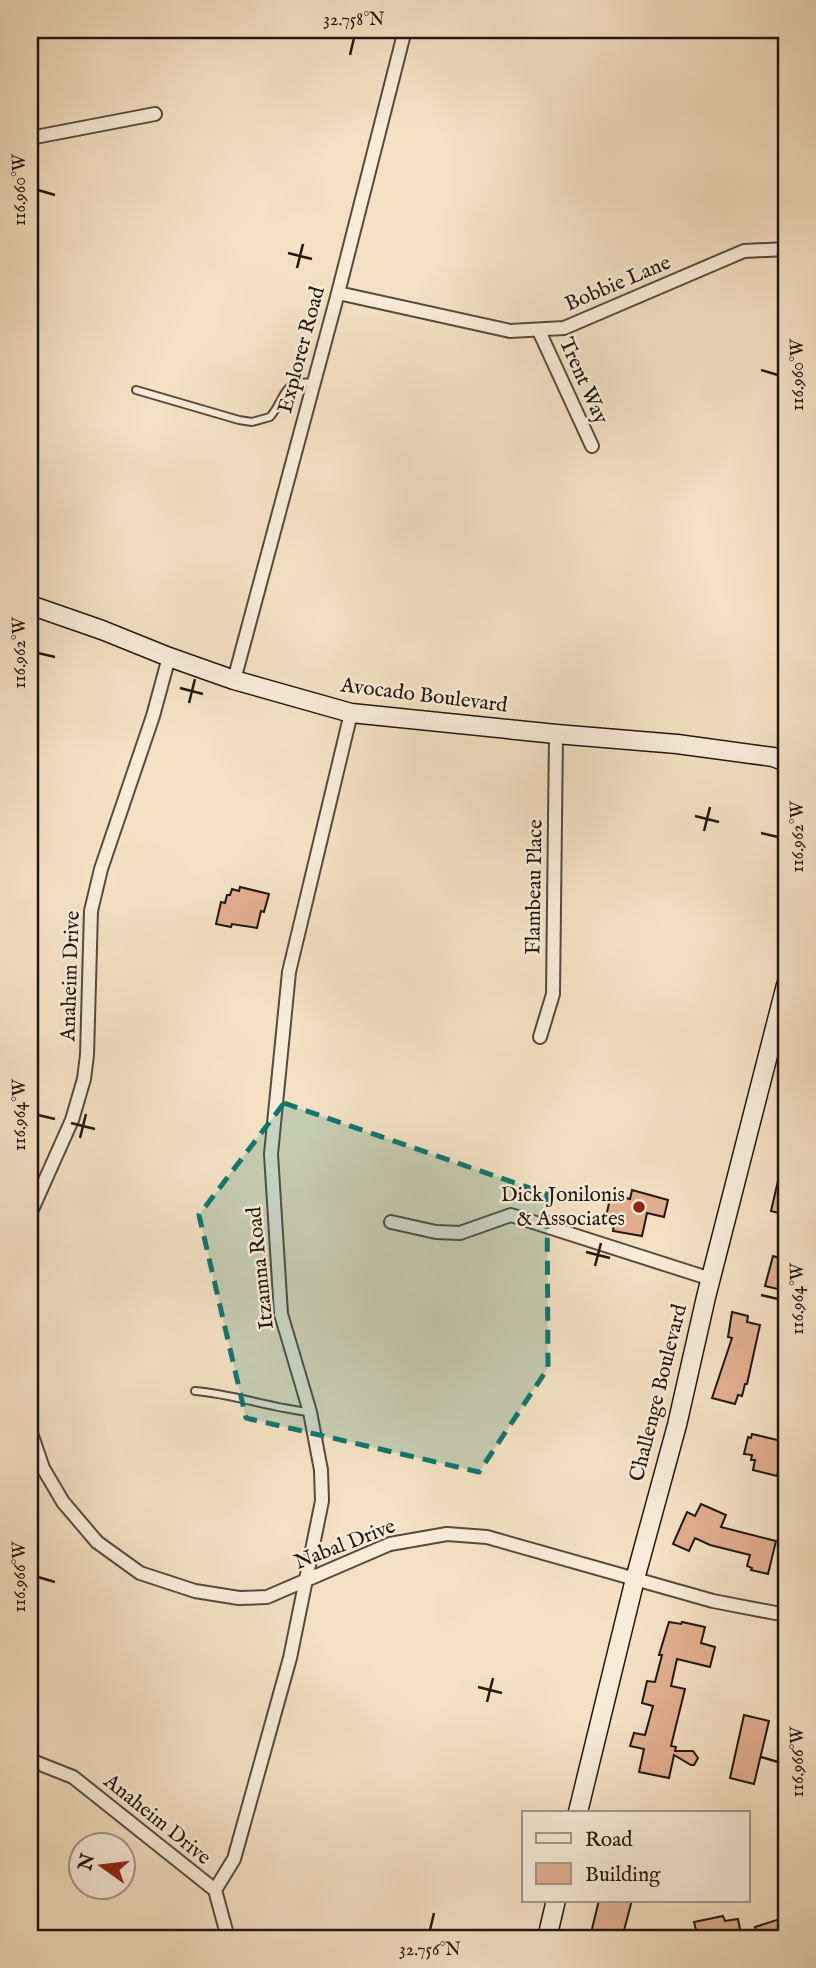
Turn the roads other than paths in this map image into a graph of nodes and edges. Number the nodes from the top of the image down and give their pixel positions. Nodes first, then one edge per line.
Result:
1 (405, 30) edge
2 (155, 114) dead end
3 (30, 138) edge
4 (786, 248) edge
5 (338, 293) junction
6 (539, 331) junction
7 (314, 383) junction
8 (136, 390) dead end
9 (592, 446) dead end
10 (30, 606) edge
11 (169, 657) junction
12 (234, 680) junction
13 (351, 713) junction
14 (556, 734) junction
15 (786, 762) edge
16 (786, 985) edge
17 (540, 1037) dead end
18 (30, 1214) edge
19 (391, 1222) dead end
20 (711, 1279) junction
21 (195, 1391) dead end
22 (310, 1412) junction
23 (30, 1430) edge
24 (635, 1580) junction
25 (304, 1582) junction
26 (786, 1615) edge
27 (30, 1760) edge
28 (578, 1811) edge
29 (215, 1890) junction
30 (556, 1902) edge
31 (228, 1938) edge
32 (547, 1938) edge

1 - 5 street, Explorer Road
2 - 3 street
4 - 6 street, Bobbie Lane
5 - 6 street, Bobbie Lane
5 - 7 street, Explorer Road
6 - 9 street, Trent Way
7 - 8 lane
7 - 12 street, Explorer Road
10 - 11 street, Avocado Boulevard
11 - 12 street, Avocado Boulevard
11 - 18 street, Anaheim Drive
12 - 13 street, Avocado Boulevard
13 - 14 street, Avocado Boulevard
13 - 22 street, Itzamna Road
14 - 15 street, Avocado Boulevard
14 - 17 street, Flambeau Place
16 - 20 street, Challenge Boulevard
19 - 20 street
20 - 24 street, Challenge Boulevard
21 - 22 lane
22 - 25 street, Itzamna Road
23 - 25 street, Nabal Drive
24 - 25 street, Nabal Drive
24 - 26 street, Nabal Drive
24 - 28 street, Challenge Boulevard
25 - 29 street, Itzamna Road
27 - 29 street, Anaheim Drive
29 - 31 street, Anaheim Drive
30 - 32 street

